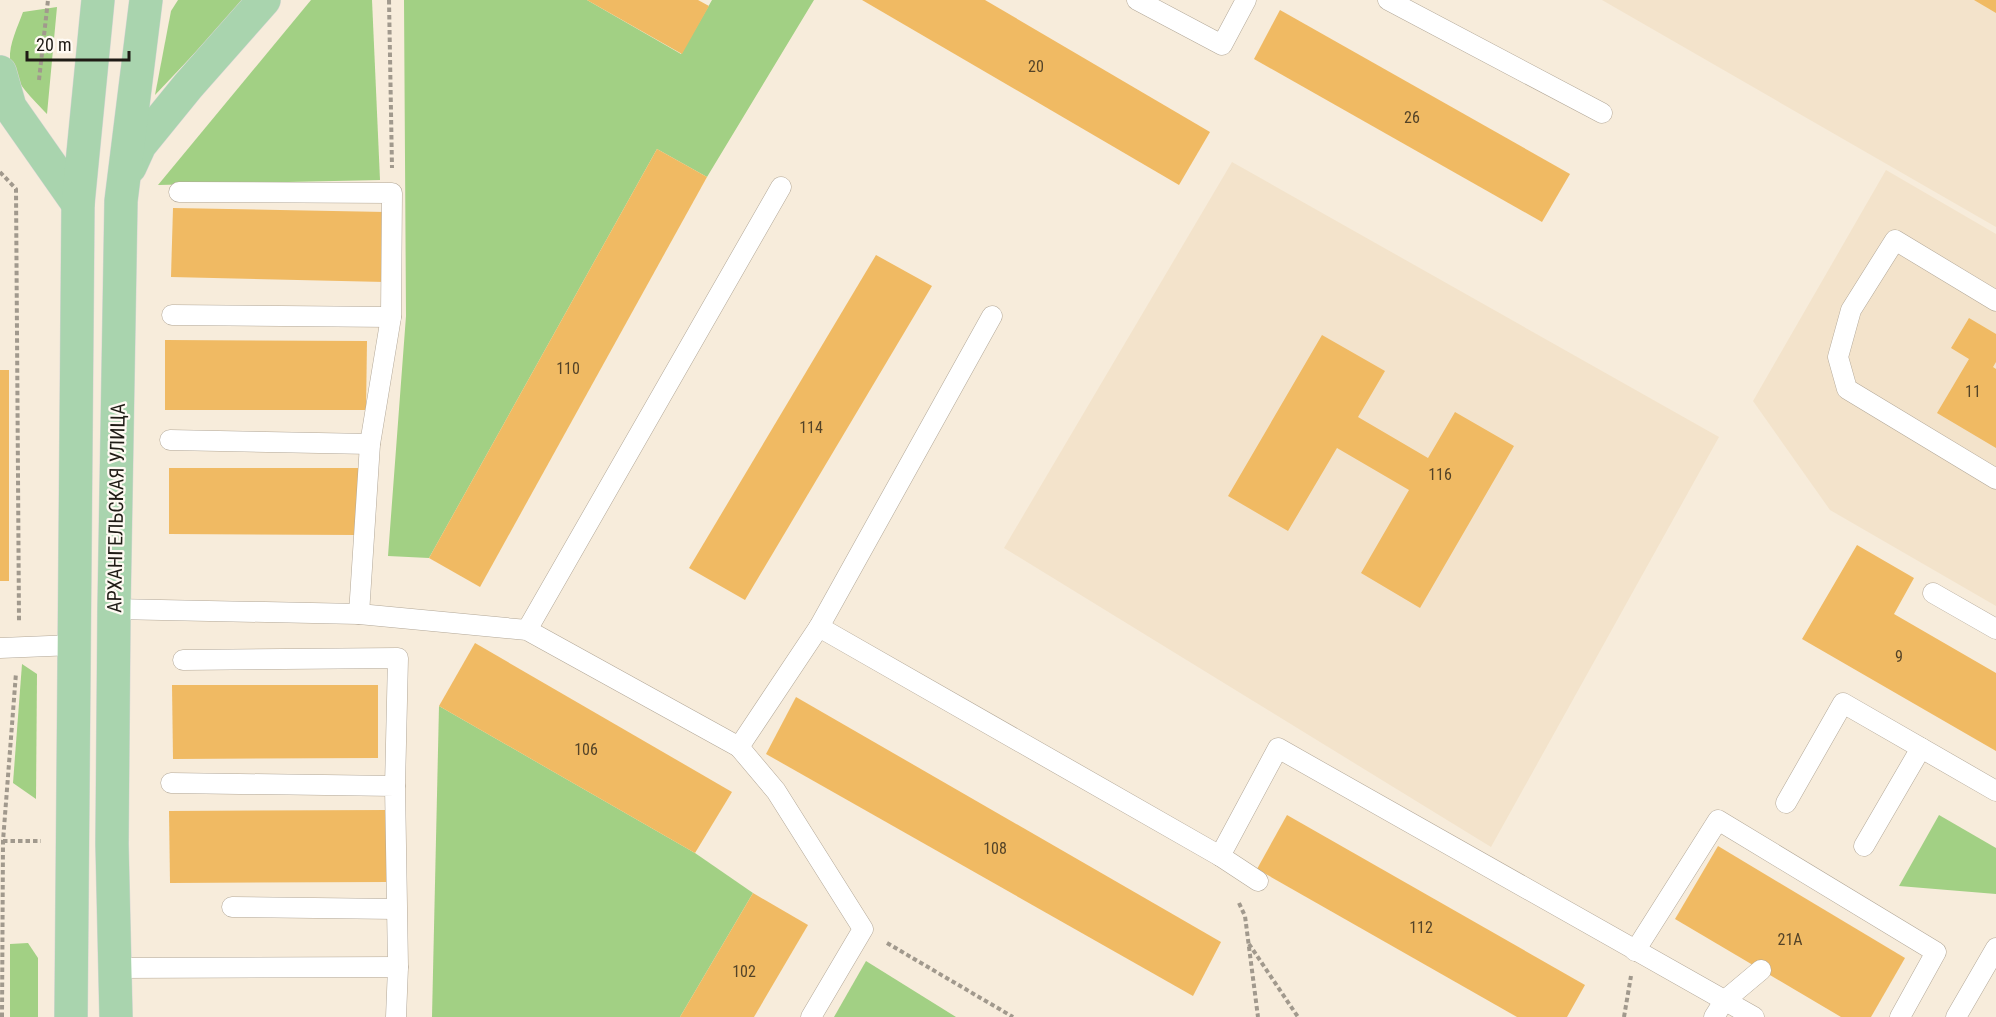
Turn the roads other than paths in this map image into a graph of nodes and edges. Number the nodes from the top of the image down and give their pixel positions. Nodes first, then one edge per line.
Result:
1 (99, 0) edge
2 (146, 0) edge
3 (264, 0) edge
4 (1137, 0) edge
5 (1246, 0) edge
6 (1388, 0) edge
7 (0, 72) edge
8 (1602, 113) dead end
9 (781, 187) dead end
10 (179, 192) dead end
11 (121, 201) junction
12 (78, 204) junction
13 (1996, 301) edge
14 (172, 315) dead end
15 (992, 316) dead end
16 (391, 317) junction
17 (170, 440) dead end
18 (370, 444) junction
19 (1996, 479) edge
20 (1933, 593) dead end
21 (114, 609) junction
22 (359, 614) junction
23 (819, 627) junction
24 (1996, 629) edge
25 (527, 630) junction
26 (74, 645) junction
27 (9, 648) edge
28 (183, 660) dead end
29 (739, 747) junction
30 (1921, 748) junction
31 (171, 783) dead end
32 (395, 786) junction
33 (1996, 792) edge
34 (1786, 803) dead end
35 (1864, 846) dead end
36 (1220, 856) junction
37 (1258, 881) dead end
38 (232, 907) dead end
39 (396, 909) junction
40 (1996, 948) edge
41 (1635, 951) junction
42 (398, 967) junction
43 (116, 968) junction
44 (1761, 970) dead end
45 (1719, 1009) edge
46 (70, 1017) edge
47 (116, 1017) edge
48 (396, 1017) edge
49 (811, 1017) edge
50 (1754, 1017) edge
51 (1900, 1017) edge
52 (1956, 1017) edge

1 - 12 main road, АРХАНГЕЛЬСКАЯ УЛИЦА
2 - 11 main road, АРХАНГЕЛЬСКАЯ УЛИЦА
3 - 11 main road
4 - 5 lane
6 - 8 lane
7 - 12 main road
9 - 25 lane
10 - 16 lane
11 - 21 main road, АРХАНГЕЛЬСКАЯ УЛИЦА
12 - 26 main road, АРХАНГЕЛЬСКАЯ УЛИЦА
13 - 19 lane
14 - 16 lane
15 - 23 lane
16 - 18 lane
17 - 18 lane
18 - 22 lane
20 - 24 lane
21 - 22 lane
21 - 43 main road, АРХАНГЕЛЬСКАЯ УЛИЦА
22 - 25 lane
23 - 29 lane
23 - 36 lane
25 - 29 lane
26 - 27 lane
26 - 46 main road, АРХАНГЕЛЬСКАЯ УЛИЦА
28 - 32 lane
29 - 49 lane
30 - 33 lane
30 - 34 lane
30 - 35 lane
31 - 32 lane
32 - 39 lane
36 - 37 lane
36 - 41 lane
38 - 39 lane
39 - 42 lane
40 - 52 lane
41 - 45 lane
41 - 51 lane
42 - 43 lane
42 - 48 lane
43 - 47 main road, АРХАНГЕЛЬСКАЯ УЛИЦА
44 - 45 lane
45 - 50 lane

